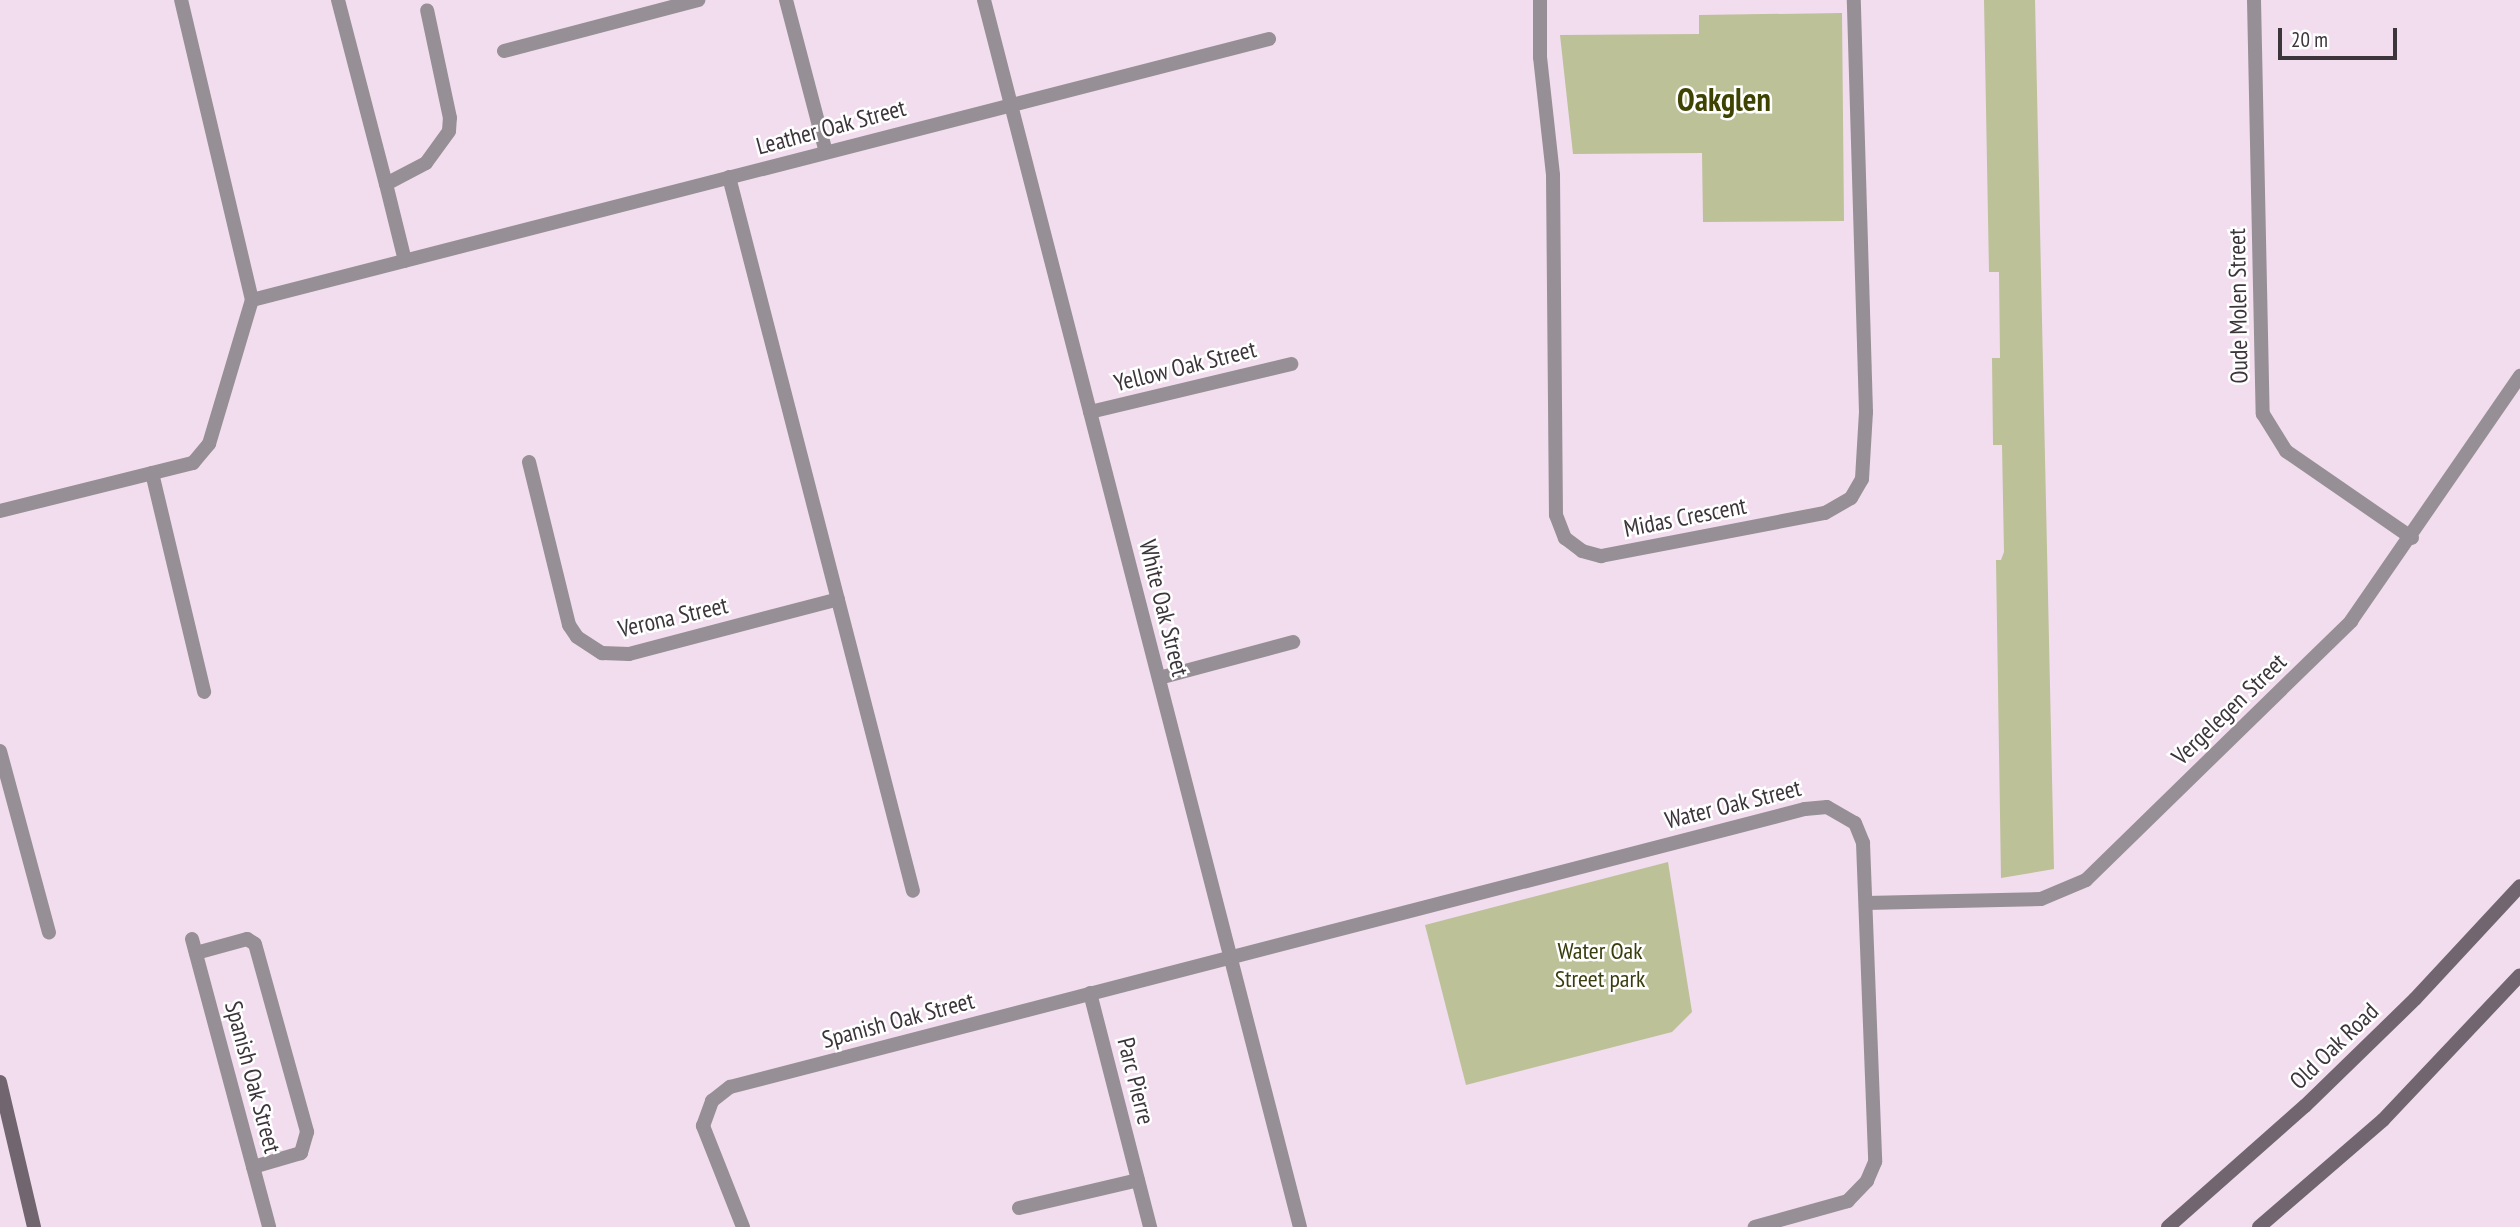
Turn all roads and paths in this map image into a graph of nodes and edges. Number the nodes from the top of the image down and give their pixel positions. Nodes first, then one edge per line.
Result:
1 (181, 0) edge
2 (338, 0) edge
3 (698, 0) edge
4 (786, 0) edge
5 (984, 0) edge
6 (1540, 0) edge
7 (1854, 0) edge
8 (2254, 0) edge
9 (426, 10) dead end
10 (1269, 39) dead end
11 (504, 51) dead end
12 (1011, 104) junction
13 (826, 152) junction
14 (729, 177) junction
15 (386, 184) junction
16 (405, 261) junction
17 (252, 300) junction
18 (1291, 364) dead end
19 (2520, 376) edge
20 (1090, 412) junction
21 (529, 462) dead end
22 (152, 473) junction
23 (0, 511) edge
24 (2412, 538) junction
25 (838, 599) junction
26 (1293, 642) dead end
27 (1158, 678) junction
28 (204, 692) dead end
29 (0, 751) edge
30 (2520, 886) edge
31 (913, 891) dead end
32 (1866, 902) junction
33 (49, 933) dead end
34 (1231, 957) junction
35 (2520, 975) edge
36 (1090, 993) junction
37 (0, 1082) edge
38 (253, 1167) junction
39 (1138, 1180) junction
40 (1019, 1209) dead end
41 (34, 1227) edge
42 (269, 1227) edge
43 (743, 1227) edge
44 (1150, 1227) edge
45 (1300, 1227) edge
46 (1755, 1227) edge
47 (2168, 1227) edge
48 (2259, 1227) edge

1 - 17 street
2 - 15 street
3 - 11 street
4 - 13 street
5 - 12 street, White Oak Street
6 - 7 street, Midas Crescent
8 - 24 street, Oude Molen Street
9 - 15 street
10 - 12 street, Leather Oak Street
12 - 13 street, Leather Oak Street
12 - 20 street, White Oak Street
13 - 14 street, Leather Oak Street
14 - 16 street, Leather Oak Street
14 - 25 street
15 - 16 street
16 - 17 street, Leather Oak Street
17 - 22 street
18 - 20 street, Yellow Oak Street
19 - 24 street, Vergelegen Street
20 - 27 street, White Oak Street
21 - 25 street, Verona Street
22 - 23 street
22 - 28 street
24 - 32 street, Vergelegen Street
25 - 31 street
26 - 27 street
27 - 34 street, White Oak Street
29 - 33 street
30 - 47 main road, Old Oak Road
32 - 34 street, Water Oak Street
32 - 46 street, Water Oak Street
34 - 36 street, Spanish Oak Street
34 - 45 street, White Oak Street
35 - 48 main road
36 - 39 street, Parc Pierre
36 - 43 street, Spanish Oak Street
37 - 41 main road
38 - 38 street, Spanish Oak Street
38 - 42 street, Spanish Oak Street
39 - 40 street
39 - 44 street, Parc Pierre

